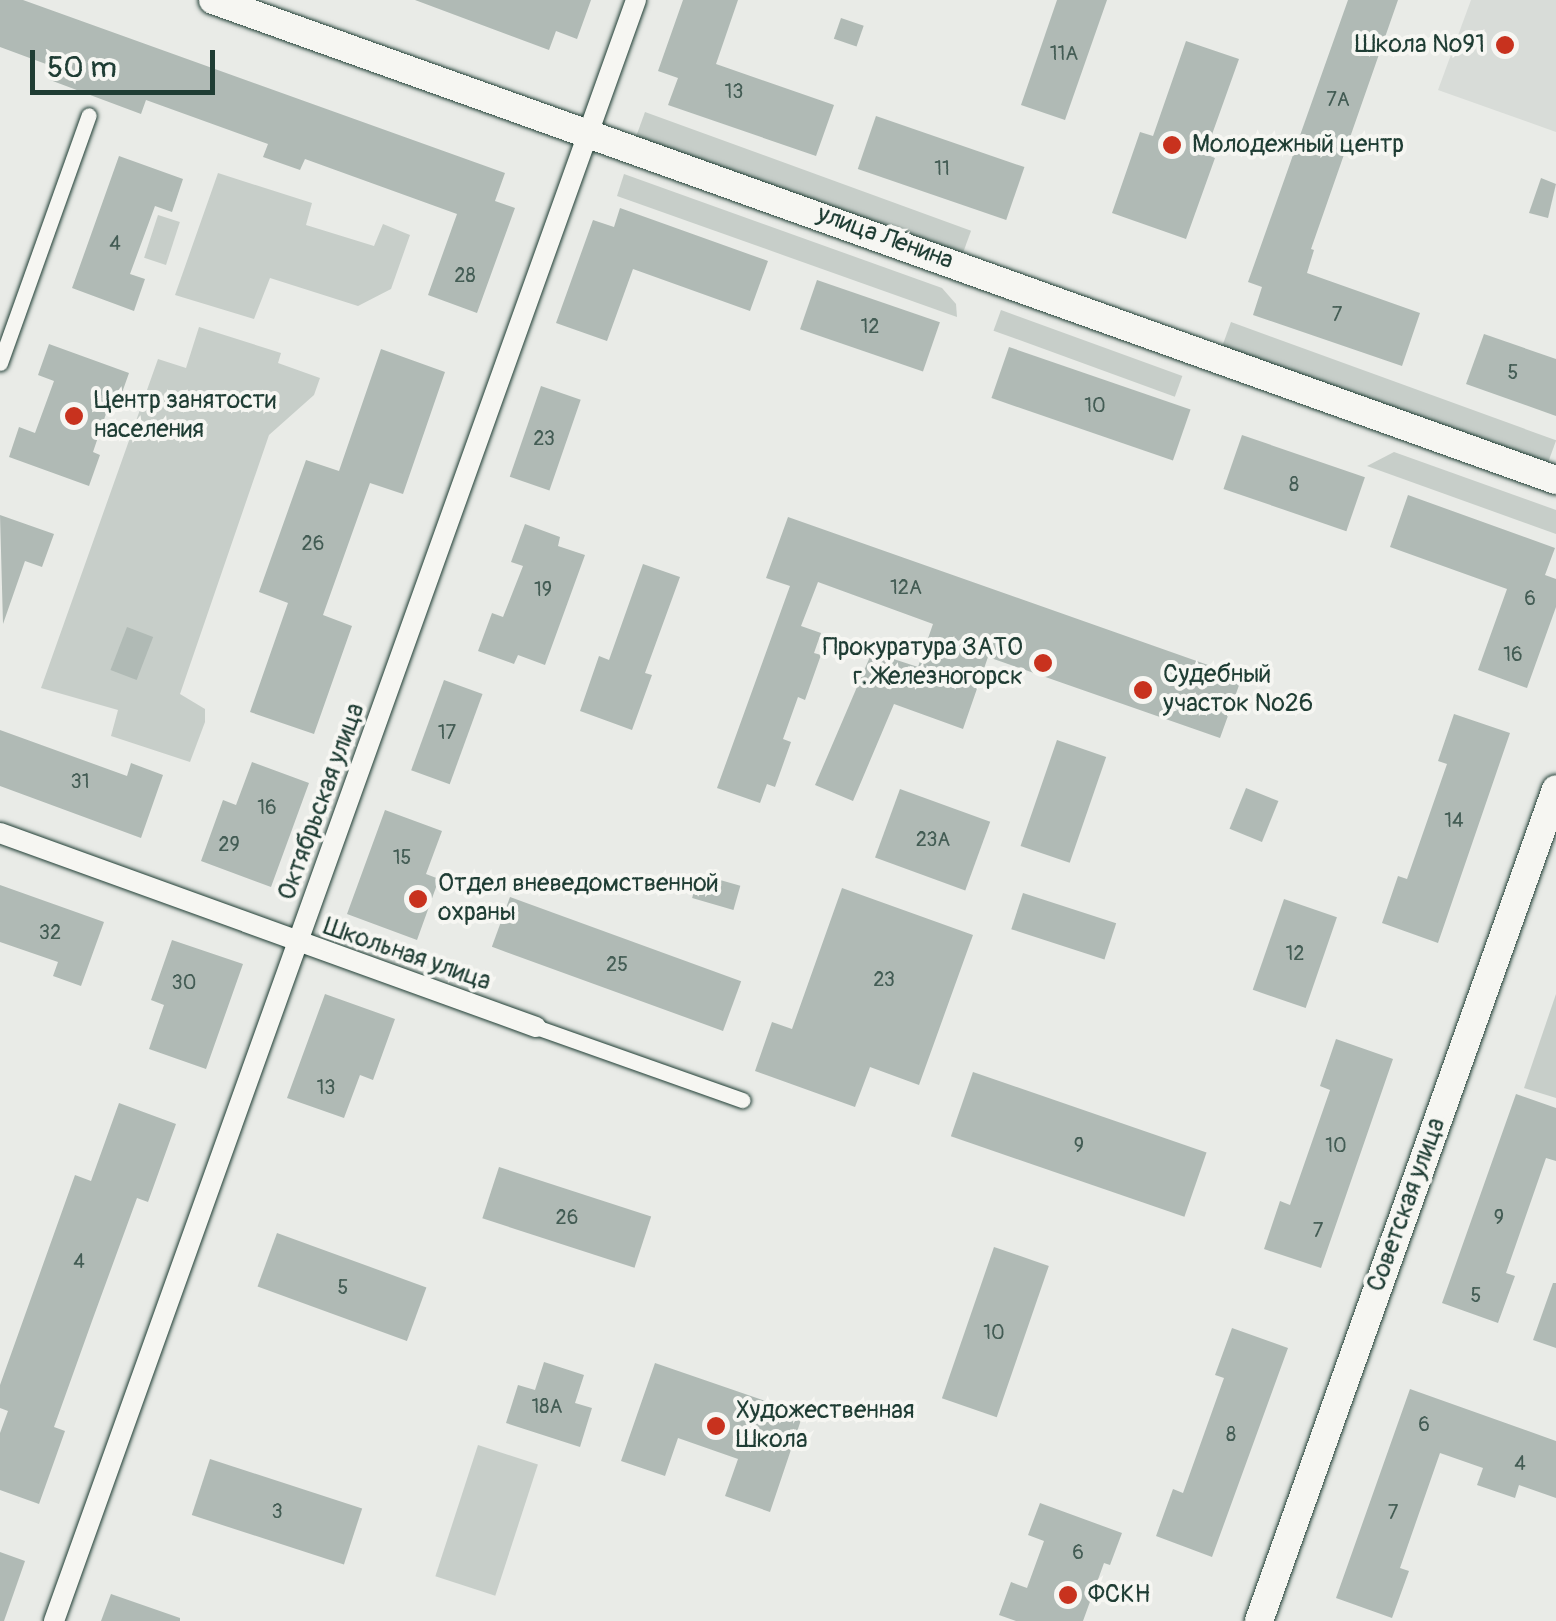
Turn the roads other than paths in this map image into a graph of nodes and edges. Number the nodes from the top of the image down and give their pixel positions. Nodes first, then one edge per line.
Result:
1 (213, 0) edge
2 (636, 0) edge
3 (90, 115) dead end
4 (589, 131) junction
5 (0, 363) edge
6 (1556, 480) edge
7 (1556, 789) edge
8 (0, 833) edge
9 (297, 943) junction
10 (536, 1028) joint
11 (742, 1100) dead end
12 (54, 1621) edge
13 (1259, 1621) edge

1 - 4 main road, улица Ленина
2 - 4 street, Октябрьская улица
3 - 5 street
4 - 6 main road, улица Ленина
4 - 9 street, Октябрьская улица
7 - 13 main road, Советская улица
8 - 9 street, Школьная улица
9 - 10 street, Школьная улица
9 - 12 street, Октябрьская улица
10 - 11 street, Школьная улица

